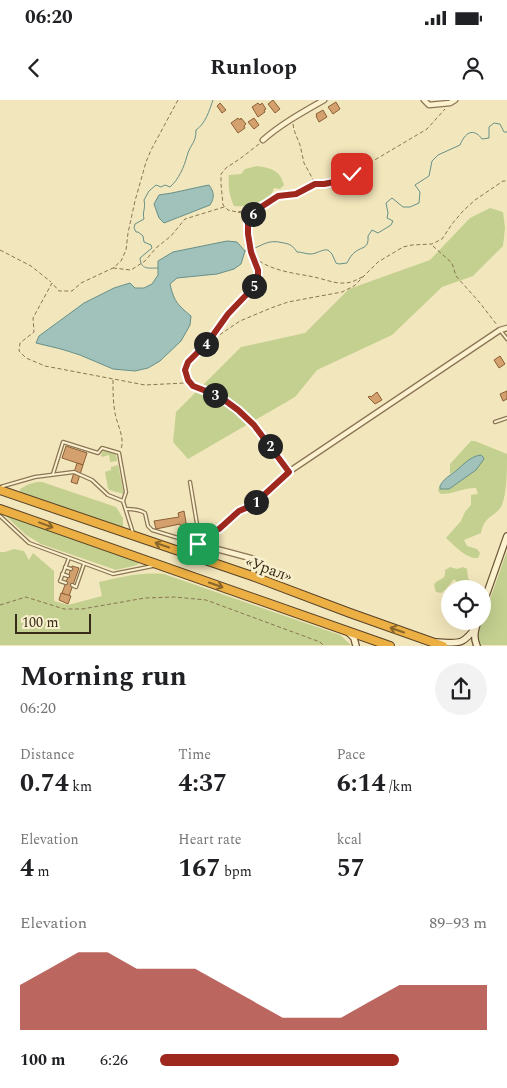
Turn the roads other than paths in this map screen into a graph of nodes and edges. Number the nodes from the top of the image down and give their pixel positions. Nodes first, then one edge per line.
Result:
1 (324, 100) edge
2 (424, 100) edge
3 (453, 101) edge
4 (263, 140) road end
5 (507, 328) edge
6 (500, 330) junction
7 (507, 339) edge
8 (507, 418) edge
9 (495, 422) dead end
10 (52, 475) junction
11 (190, 482) dead end
12 (0, 488) edge
13 (123, 501) junction
14 (0, 509) edge
15 (126, 510) junction
16 (0, 516) edge
17 (134, 536) junction
18 (199, 536) junction
19 (507, 536) edge
20 (198, 544) junction
21 (68, 558) junction
22 (85, 564) junction
23 (159, 565) junction
24 (65, 567) junction
25 (71, 569) dead end
26 (78, 571) dead end
27 (81, 572) junction
28 (62, 574) junction
29 (68, 576) dead end
30 (252, 576) junction
31 (75, 579) dead end
32 (78, 580) junction
33 (491, 582) edge
34 (66, 583) dead end
35 (72, 585) dead end
36 (347, 630) junction
37 (473, 630) edge
38 (475, 630) edge
39 (432, 642) junction
40 (356, 646) edge
41 (390, 646) edge
42 (443, 646) edge
43 (477, 646) edge

1 - 4 street
2 - 3 street
5 - 6 street
6 - 7 lane
6 - 18 street
8 - 9 lane
10 - 12 lane
10 - 13 lane
10 - 13 lane
11 - 18 lane
12 - 17 highway, «Урал»
13 - 15 lane
14 -> 23 highway, «Урал»
15 - 17 lane
15 - 20 lane
16 - 21 lane
30 -> 17 highway, «Урал»
18 - 20 street
19 - 33 main road
20 - 30 street
21 - 22 lane
21 - 24 lane
22 - 23 lane
22 - 27 lane
23 -> 36 highway, «Урал»
24 - 25 lane
24 - 28 lane
26 - 27 lane
27 - 32 lane
28 - 29 lane
28 - 34 lane
39 -> 30 highway, «Урал»
31 - 32 lane
32 - 35 lane
36 - 40 main road
36 - 41 highway, «Урал»
37 - 39 main road
38 - 43 main road
39 - 42 highway, «Урал»

